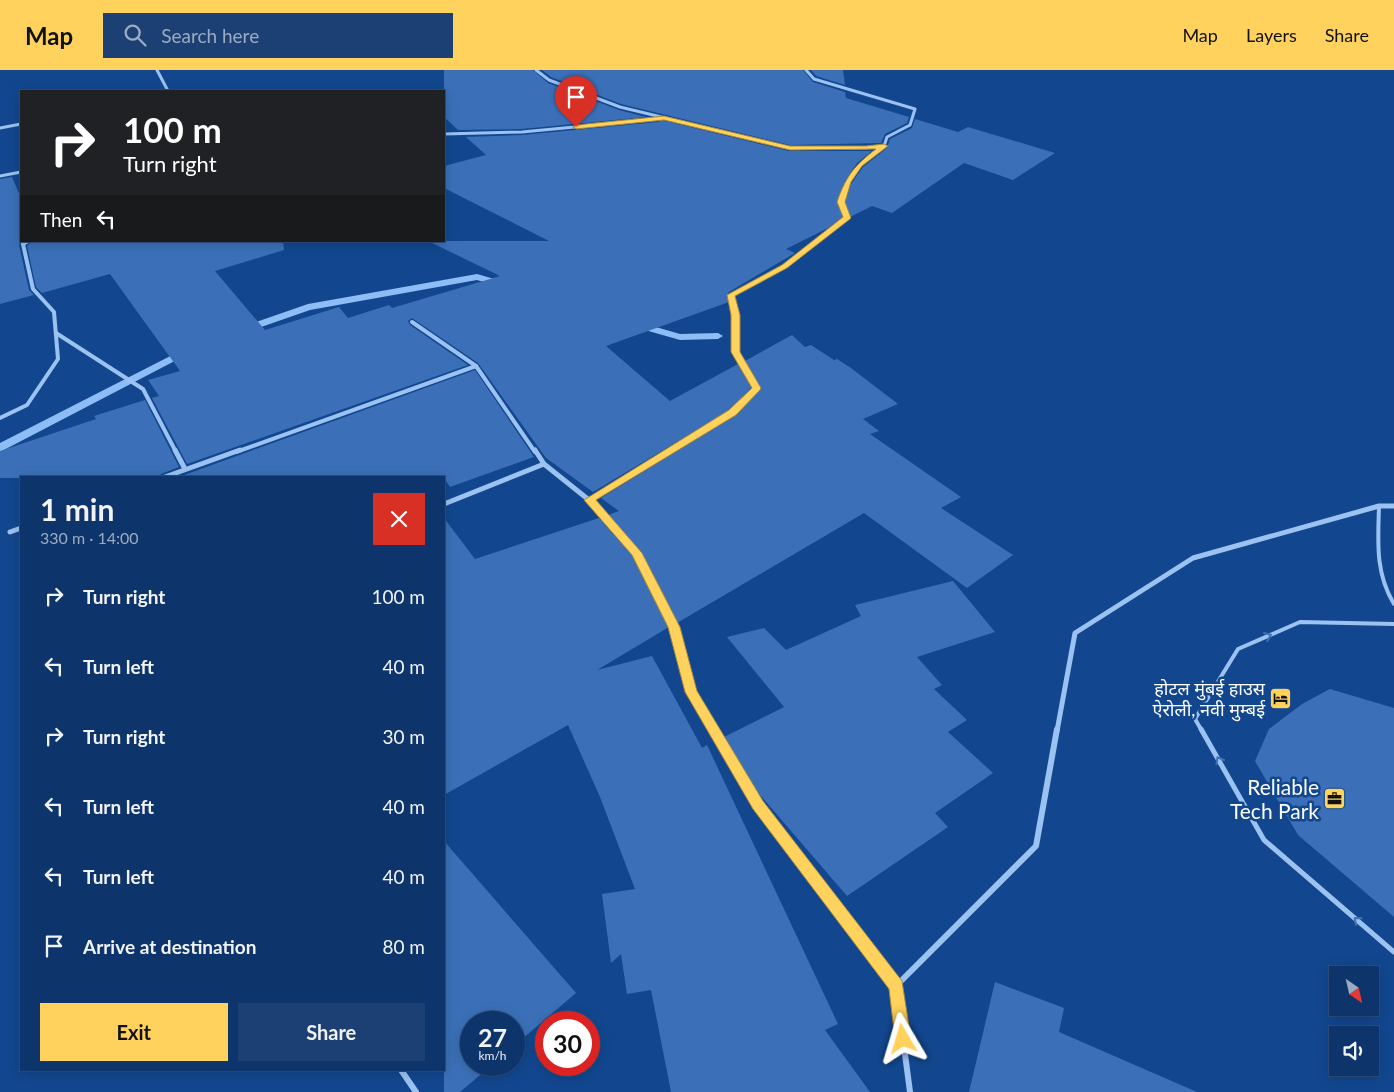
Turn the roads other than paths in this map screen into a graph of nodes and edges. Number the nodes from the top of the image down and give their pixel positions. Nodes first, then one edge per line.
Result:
1 (157, 70) edge
2 (536, 70) edge
3 (806, 70) edge
4 (167, 90) edge
5 (664, 118) junction
6 (20, 124) edge
7 (0, 128) edge
8 (445, 134) edge
9 (884, 146) junction
10 (20, 172) edge
11 (0, 176) edge
12 (26, 242) edge
13 (412, 322) dead end
14 (56, 334) junction
15 (476, 366) junction
16 (0, 418) edge
17 (544, 464) junction
18 (185, 469) junction
19 (167, 476) edge
20 (589, 500) junction
21 (445, 504) edge
22 (1379, 506) junction
23 (1394, 506) edge
24 (20, 528) edge
25 (10, 532) dead end
26 (1394, 604) edge
27 (1394, 624) edge
28 (1394, 952) edge
29 (896, 986) junction
30 (402, 1071) edge
31 (416, 1092) edge
32 (910, 1092) edge

1 - 4 street
2 - 5 street
3 - 9 street
5 - 8 street
5 - 9 street
6 - 7 street
9 - 20 street
10 - 11 street
12 - 14 street
13 - 15 street
14 - 16 street
14 - 18 street
15 - 17 street
15 - 18 street
17 - 20 street
17 - 21 street
18 - 19 street
20 - 29 street
22 - 23 street
22 - 26 lane
22 - 29 street
24 - 25 street
28 -> 27 lane
29 - 32 street
30 - 31 street

